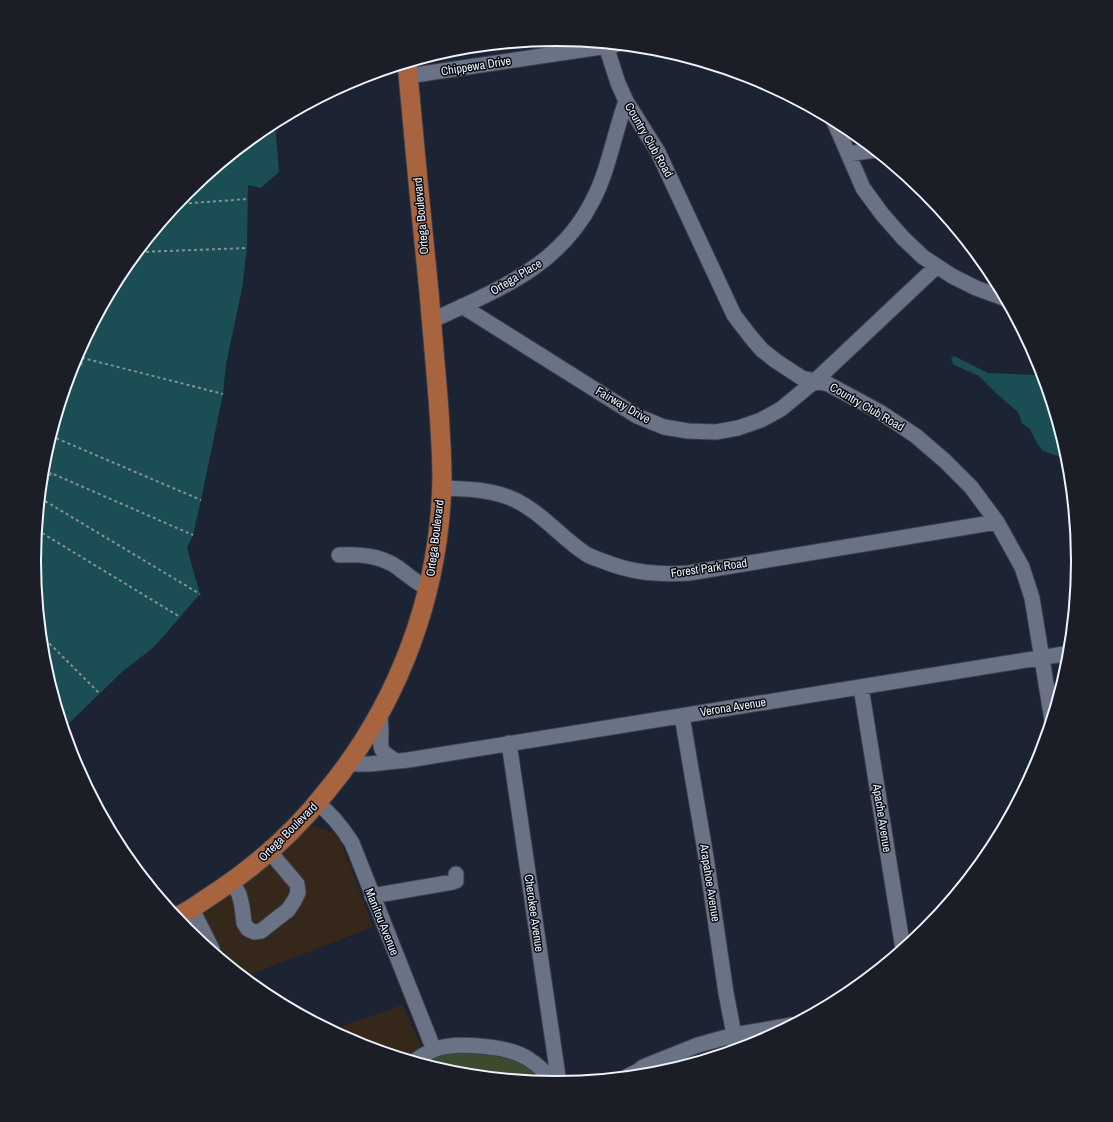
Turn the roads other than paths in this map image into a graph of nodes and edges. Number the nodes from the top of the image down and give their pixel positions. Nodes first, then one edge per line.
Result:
1 (570, 46) edge
2 (612, 49) edge
3 (407, 70) edge
4 (626, 101) junction
5 (837, 129) edge
6 (869, 151) edge
7 (848, 154) junction
8 (937, 266) junction
9 (999, 296) edge
10 (462, 306) junction
11 (431, 321) junction
12 (815, 381) junction
13 (442, 488) junction
14 (997, 522) junction
15 (339, 555) dead end
16 (428, 588) junction
17 (1063, 654) edge
18 (1042, 657) junction
19 (861, 687) junction
20 (1050, 708) edge
21 (380, 714) junction
22 (682, 716) junction
23 (509, 743) junction
24 (396, 761) junction
25 (348, 764) junction
26 (317, 803) junction
27 (270, 852) junction
28 (456, 874) dead end
29 (232, 882) junction
30 (372, 896) junction
31 (184, 913) edge
32 (199, 933) edge
33 (902, 943) edge
34 (754, 1037) edge
35 (735, 1043) edge
36 (434, 1050) junction
37 (420, 1058) edge
38 (640, 1070) edge
39 (548, 1076) edge
40 (558, 1076) edge

1 - 3 street, Chippewa Drive
2 - 4 street, Country Club Road
3 - 11 main road, Ortega Boulevard
4 - 10 street, Ortega Place
4 - 12 street, Country Club Road
5 - 7 street
6 - 7 street
7 - 8 street
8 - 9 street
8 - 12 street, Fairway Drive
10 - 11 street, Ortega Place
10 - 12 street, Fairway Drive
11 - 13 main road, Ortega Boulevard
12 - 14 street, Country Club Road
13 - 14 street, Forest Park Road
13 - 16 main road, Ortega Boulevard
14 - 18 street, Country Club Road
15 - 16 street
16 - 21 main road, Ortega Boulevard
17 - 18 street, Verona Avenue
18 - 19 street, Verona Avenue
18 - 20 street, Country Club Road
19 - 22 street, Verona Avenue
19 - 33 street, Apache Avenue
21 - 24 street
21 - 25 main road, Ortega Boulevard
22 - 23 street, Verona Avenue
22 - 35 street, Arapahoe Avenue
23 - 24 street, Verona Avenue
23 - 40 street, Cherokee Avenue
24 - 25 street, Verona Avenue
25 - 26 main road, Ortega Boulevard
26 - 27 main road, Ortega Boulevard
26 - 30 street, Manitou Avenue
27 - 29 main road, Ortega Boulevard
27 - 29 street
28 - 30 street
29 - 31 main road, Ortega Boulevard
30 - 36 street, Manitou Avenue
31 - 32 street
34 - 35 street
35 - 38 street
36 - 37 street
36 - 39 street

